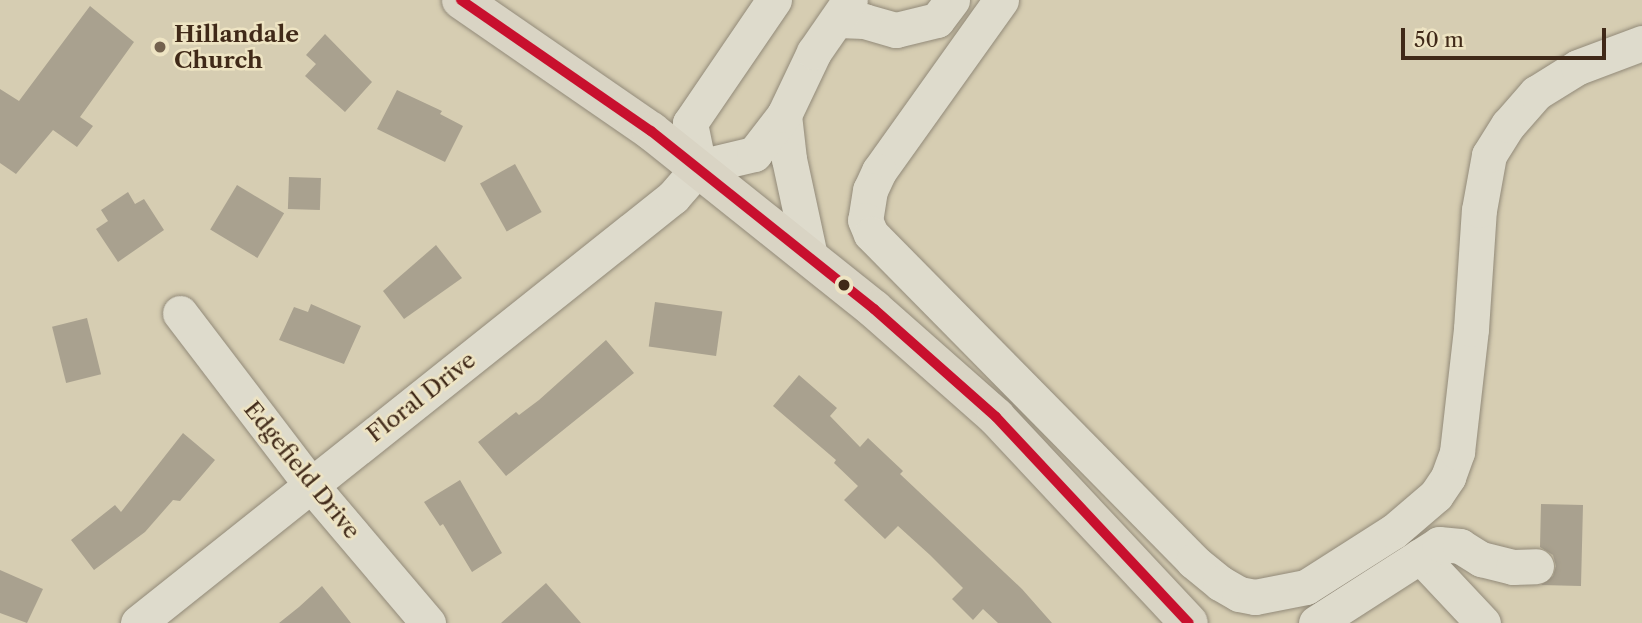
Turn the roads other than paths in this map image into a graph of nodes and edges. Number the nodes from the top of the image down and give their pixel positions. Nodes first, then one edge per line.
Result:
1 (461, 0) edge
2 (774, 0) edge
3 (952, 0) edge
4 (1001, 0) edge
5 (844, 10) edge
6 (1642, 43) edge
7 (784, 115) junction
8 (699, 167) junction
9 (810, 256) junction
10 (180, 313) dead end
11 (311, 485) junction
12 (1420, 556) junction
13 (1498, 563) junction
14 (1536, 566) dead end
15 (1476, 616) edge
16 (138, 623) edge
17 (428, 623) edge
18 (1189, 623) edge
19 (1317, 623) edge

1 - 8 main road
2 - 8 street
3 - 5 street
4 - 6 street
5 - 7 street
7 - 8 street
7 - 9 street
8 - 9 main road
8 - 11 street, Floral Drive
9 - 18 main road
10 - 11 street, Edgefield Drive
11 - 16 street, Floral Drive
11 - 17 street, Edgefield Drive
12 - 13 street
12 - 15 street
12 - 19 street
13 - 14 street
13 - 15 street

